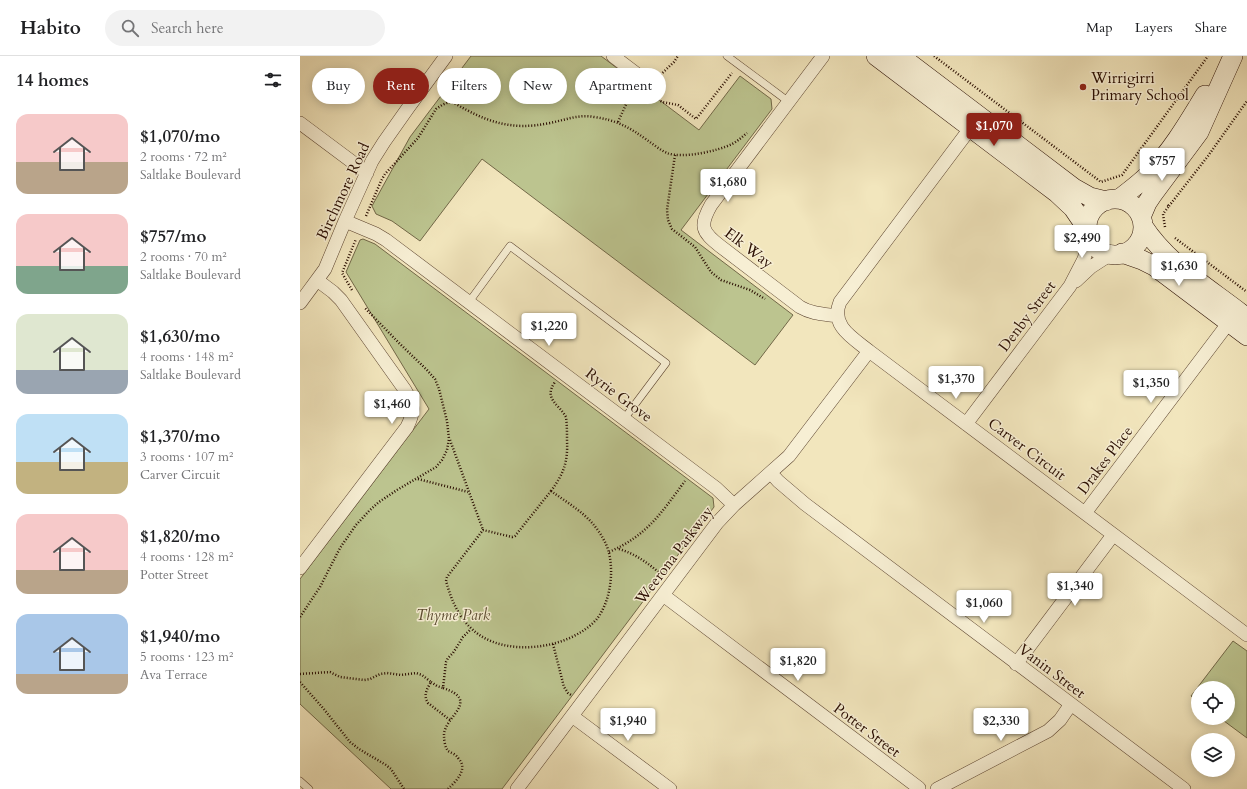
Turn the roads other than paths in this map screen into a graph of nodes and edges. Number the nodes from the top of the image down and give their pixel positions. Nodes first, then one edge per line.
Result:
1 (446, 56) edge
2 (613, 56) edge
3 (727, 56) edge
4 (823, 56) edge
5 (876, 56) edge
6 (900, 56) edge
7 (1232, 56) edge
8 (629, 68) edge
9 (788, 102) junction
10 (976, 122) junction
11 (300, 123) edge
12 (367, 173) junction
13 (1146, 188) junction
14 (1112, 200) junction
15 (345, 221) junction
16 (1142, 222) junction
17 (1089, 234) junction
18 (1117, 254) junction
19 (317, 280) junction
20 (1070, 286) junction
21 (469, 302) junction
22 (300, 303) edge
23 (838, 316) junction
24 (1238, 317) edge
25 (1247, 336) edge
26 (869, 351) junction
27 (624, 419) junction
28 (966, 424) junction
29 (771, 473) junction
30 (734, 505) junction
31 (1085, 513) junction
32 (1113, 535) junction
33 (300, 568) edge
34 (663, 595) junction
35 (1247, 635) edge
36 (1016, 664) junction
37 (1071, 704) junction
38 (572, 716) junction
39 (300, 781) edge
40 (309, 789) edge
41 (517, 789) edge
42 (670, 789) edge
43 (919, 789) edge
44 (937, 789) edge
45 (1184, 789) edge

1 - 12 street, Birchmore Road
2 - 8 street
3 - 9 lane
4 - 9 street, Elk Way
5 - 10 street
6 - 10 street
7 - 13 street
9 - 23 street, Elk Way
10 - 14 street
10 - 17 street
10 - 23 street
11 - 12 street
12 - 15 street, Birchmore Road
13 - 14 street
13 - 16 street
14 - 16 street
14 - 17 street
15 - 19 street, Birchmore Road
15 - 21 street, Ryrie Grove
16 - 18 street
16 - 24 street
17 - 18 street
17 - 20 street, Denby Street
18 - 20 street, Denby Street
18 - 24 street
19 - 22 street, Birchmore Road
19 - 33 street
20 - 28 street, Denby Street
21 - 27 street, Ryrie Grove
21 - 27 lane
23 - 26 street, Carver Circuit
24 - 25 street
24 - 31 street, Drakes Place
26 - 28 street, Carver Circuit
26 - 29 street, Weerona Parkway
27 - 30 street, Ryrie Grove
28 - 31 street, Carver Circuit
29 - 30 street, Weerona Parkway
29 - 36 street, Vanin Street
30 - 34 street, Weerona Parkway
31 - 32 street, Carver Circuit
32 - 35 street, Carver Circuit
32 - 36 street
34 - 38 street, Weerona Parkway
34 - 43 street, Potter Street
36 - 37 street, Vanin Street
37 - 44 street
37 - 45 street, Vanin Street
38 - 41 street, Weerona Parkway
38 - 42 street
39 - 40 lane

